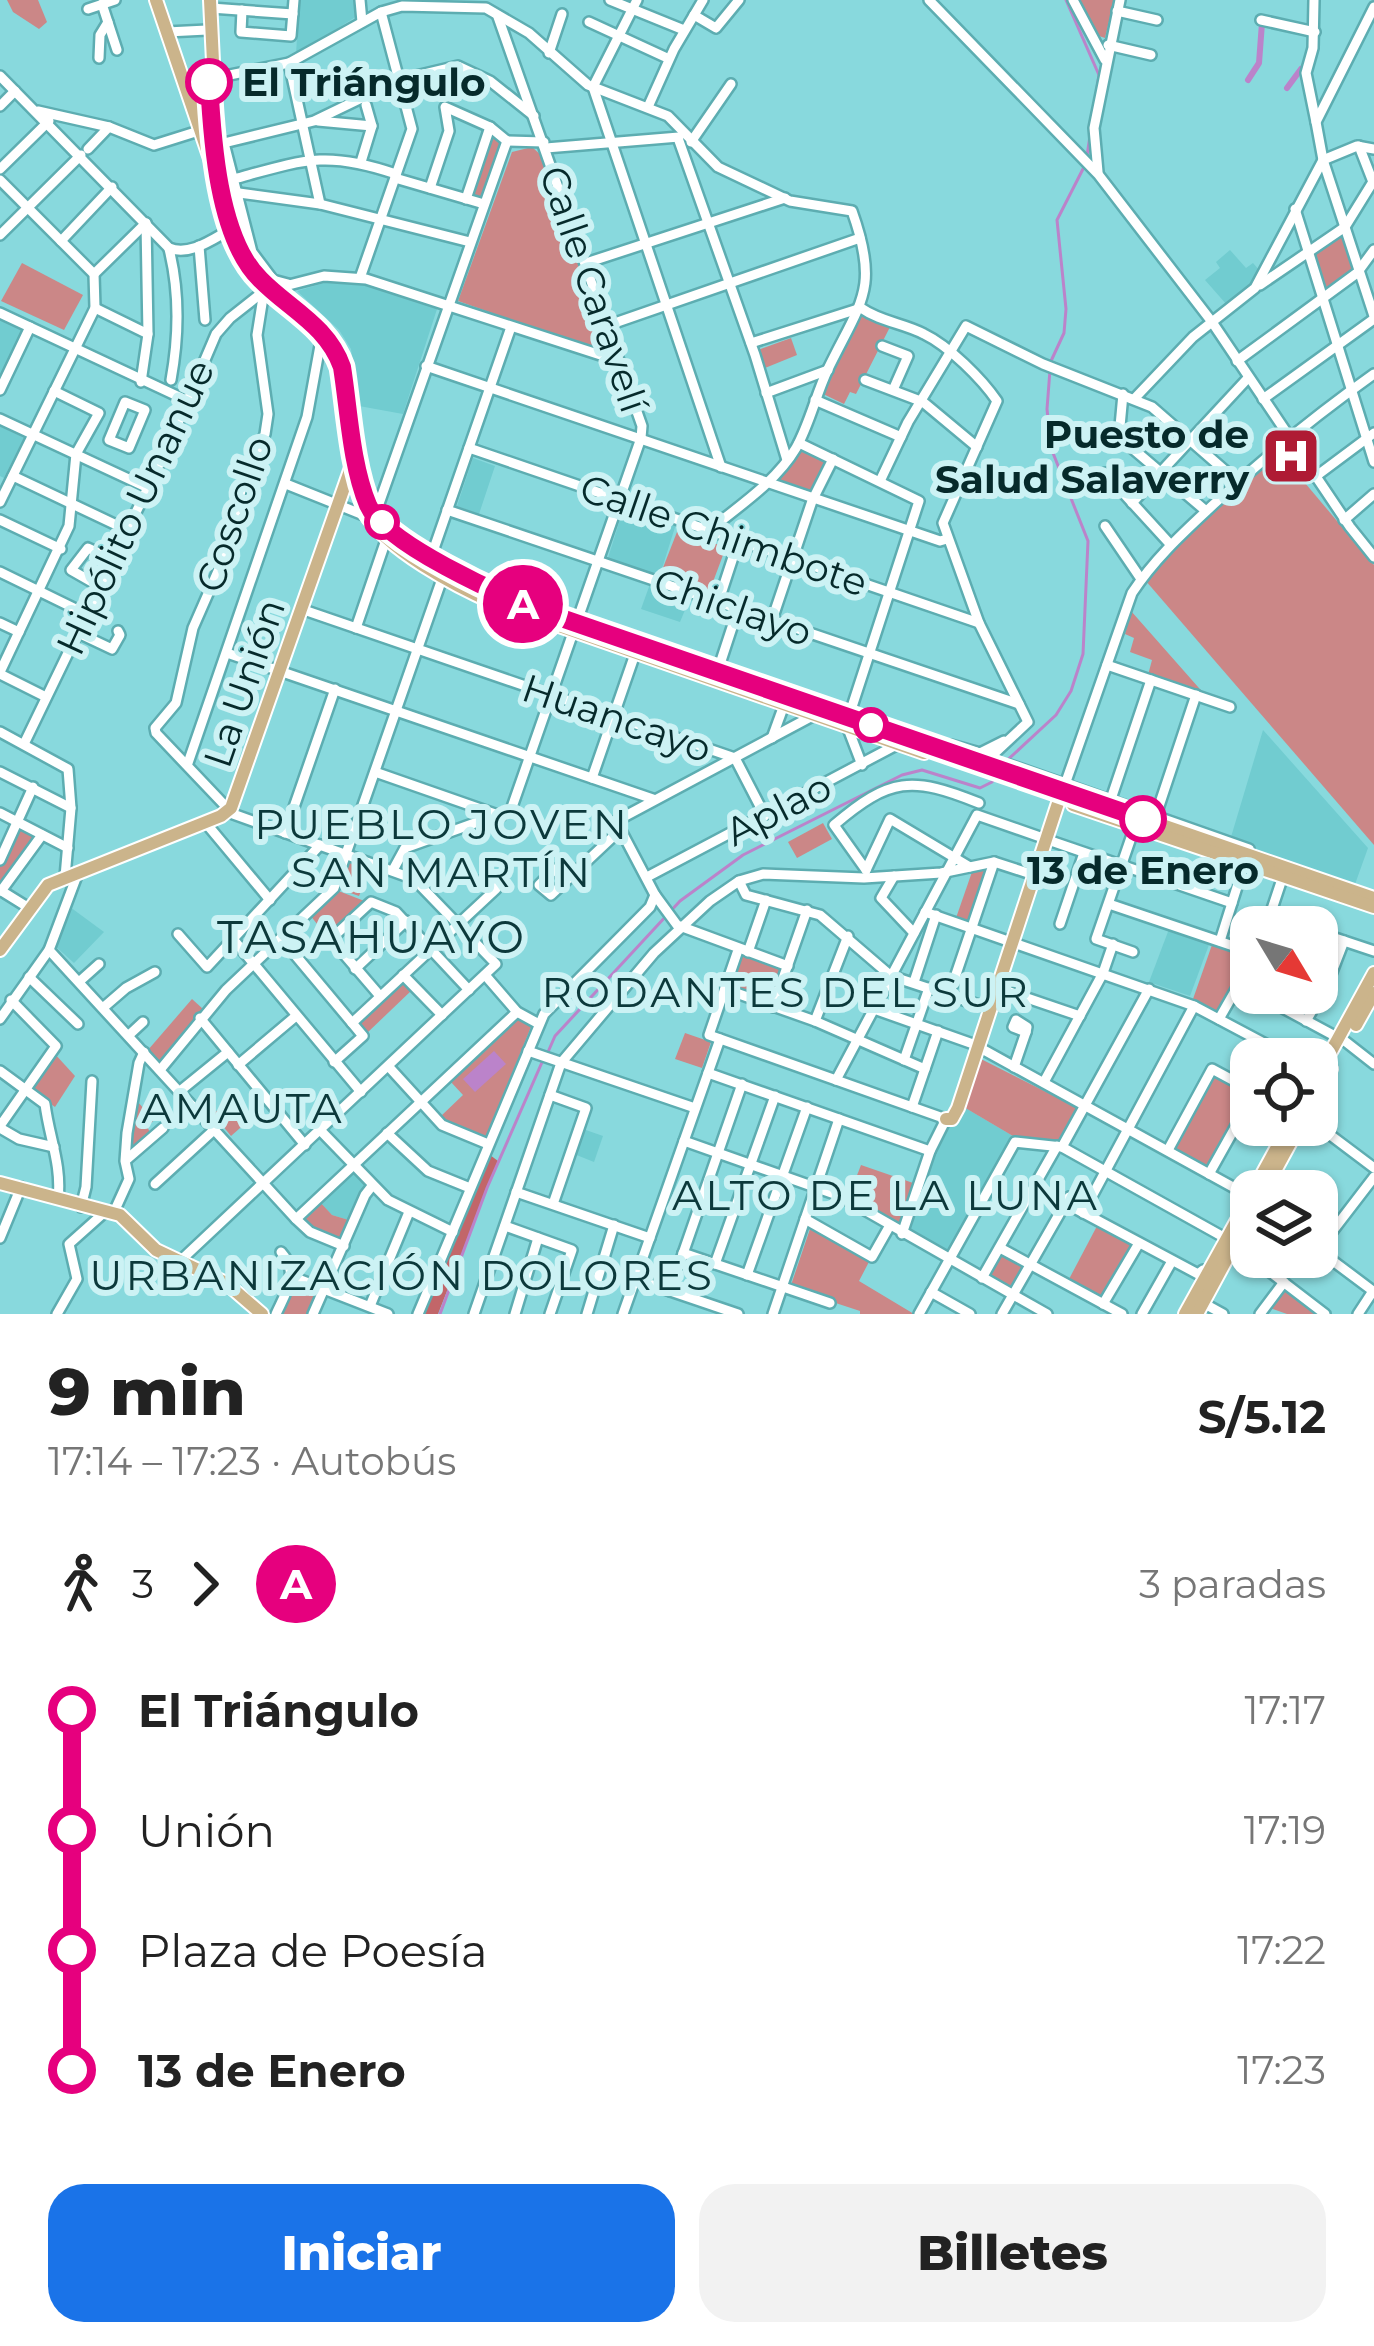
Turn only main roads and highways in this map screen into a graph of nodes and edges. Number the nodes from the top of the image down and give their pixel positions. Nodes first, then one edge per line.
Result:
1 (157, 0) edge
2 (209, 3) edge
3 (211, 79) junction
4 (210, 128) junction
5 (219, 183) junction
6 (269, 290) junction
7 (356, 461) junction
8 (370, 516) junction
9 (429, 562) junction
10 (575, 628) junction
11 (715, 676) junction
12 (819, 711) junction
13 (904, 741) junction
14 (996, 771) junction
15 (1063, 792) junction
16 (1045, 839) junction
17 (1247, 859) junction
18 (1374, 902) edge
19 (1010, 942) junction
20 (1, 946) edge
21 (1374, 973) edge
22 (1374, 993) edge
23 (1343, 1041) junction
24 (975, 1045) junction
25 (1338, 1048) edge
26 (1338, 1051) edge
27 (946, 1119) road end
28 (0, 1183) edge
29 (1230, 1242) joint
30 (1200, 1309) edge
31 (262, 1314) edge
32 (1185, 1314) edge

1 - 4 main road
2 - 3 main road
2 - 3 main road
3 - 4 main road
4 - 5 main road
4 - 5 main road
5 - 6 main road
6 - 7 main road
6 - 7 main road
7 - 8 main road
7 - 20 main road, La Unión
8 - 9 main road
8 - 9 main road
9 - 10 main road
10 - 11 main road
10 - 11 main road
11 - 12 main road
11 - 12 main road
12 - 13 main road
13 - 14 main road
13 - 14 main road
14 - 15 main road
15 - 16 main road
15 - 17 main road
15 - 17 main road
16 - 19 main road
16 - 19 main road
17 - 18 main road
17 - 18 main road
19 - 24 main road
19 - 24 main road
21 - 23 main road
22 - 23 main road
23 - 25 main road
23 - 26 main road
24 - 27 main road
28 - 31 main road
29 - 30 main road
29 - 32 main road

